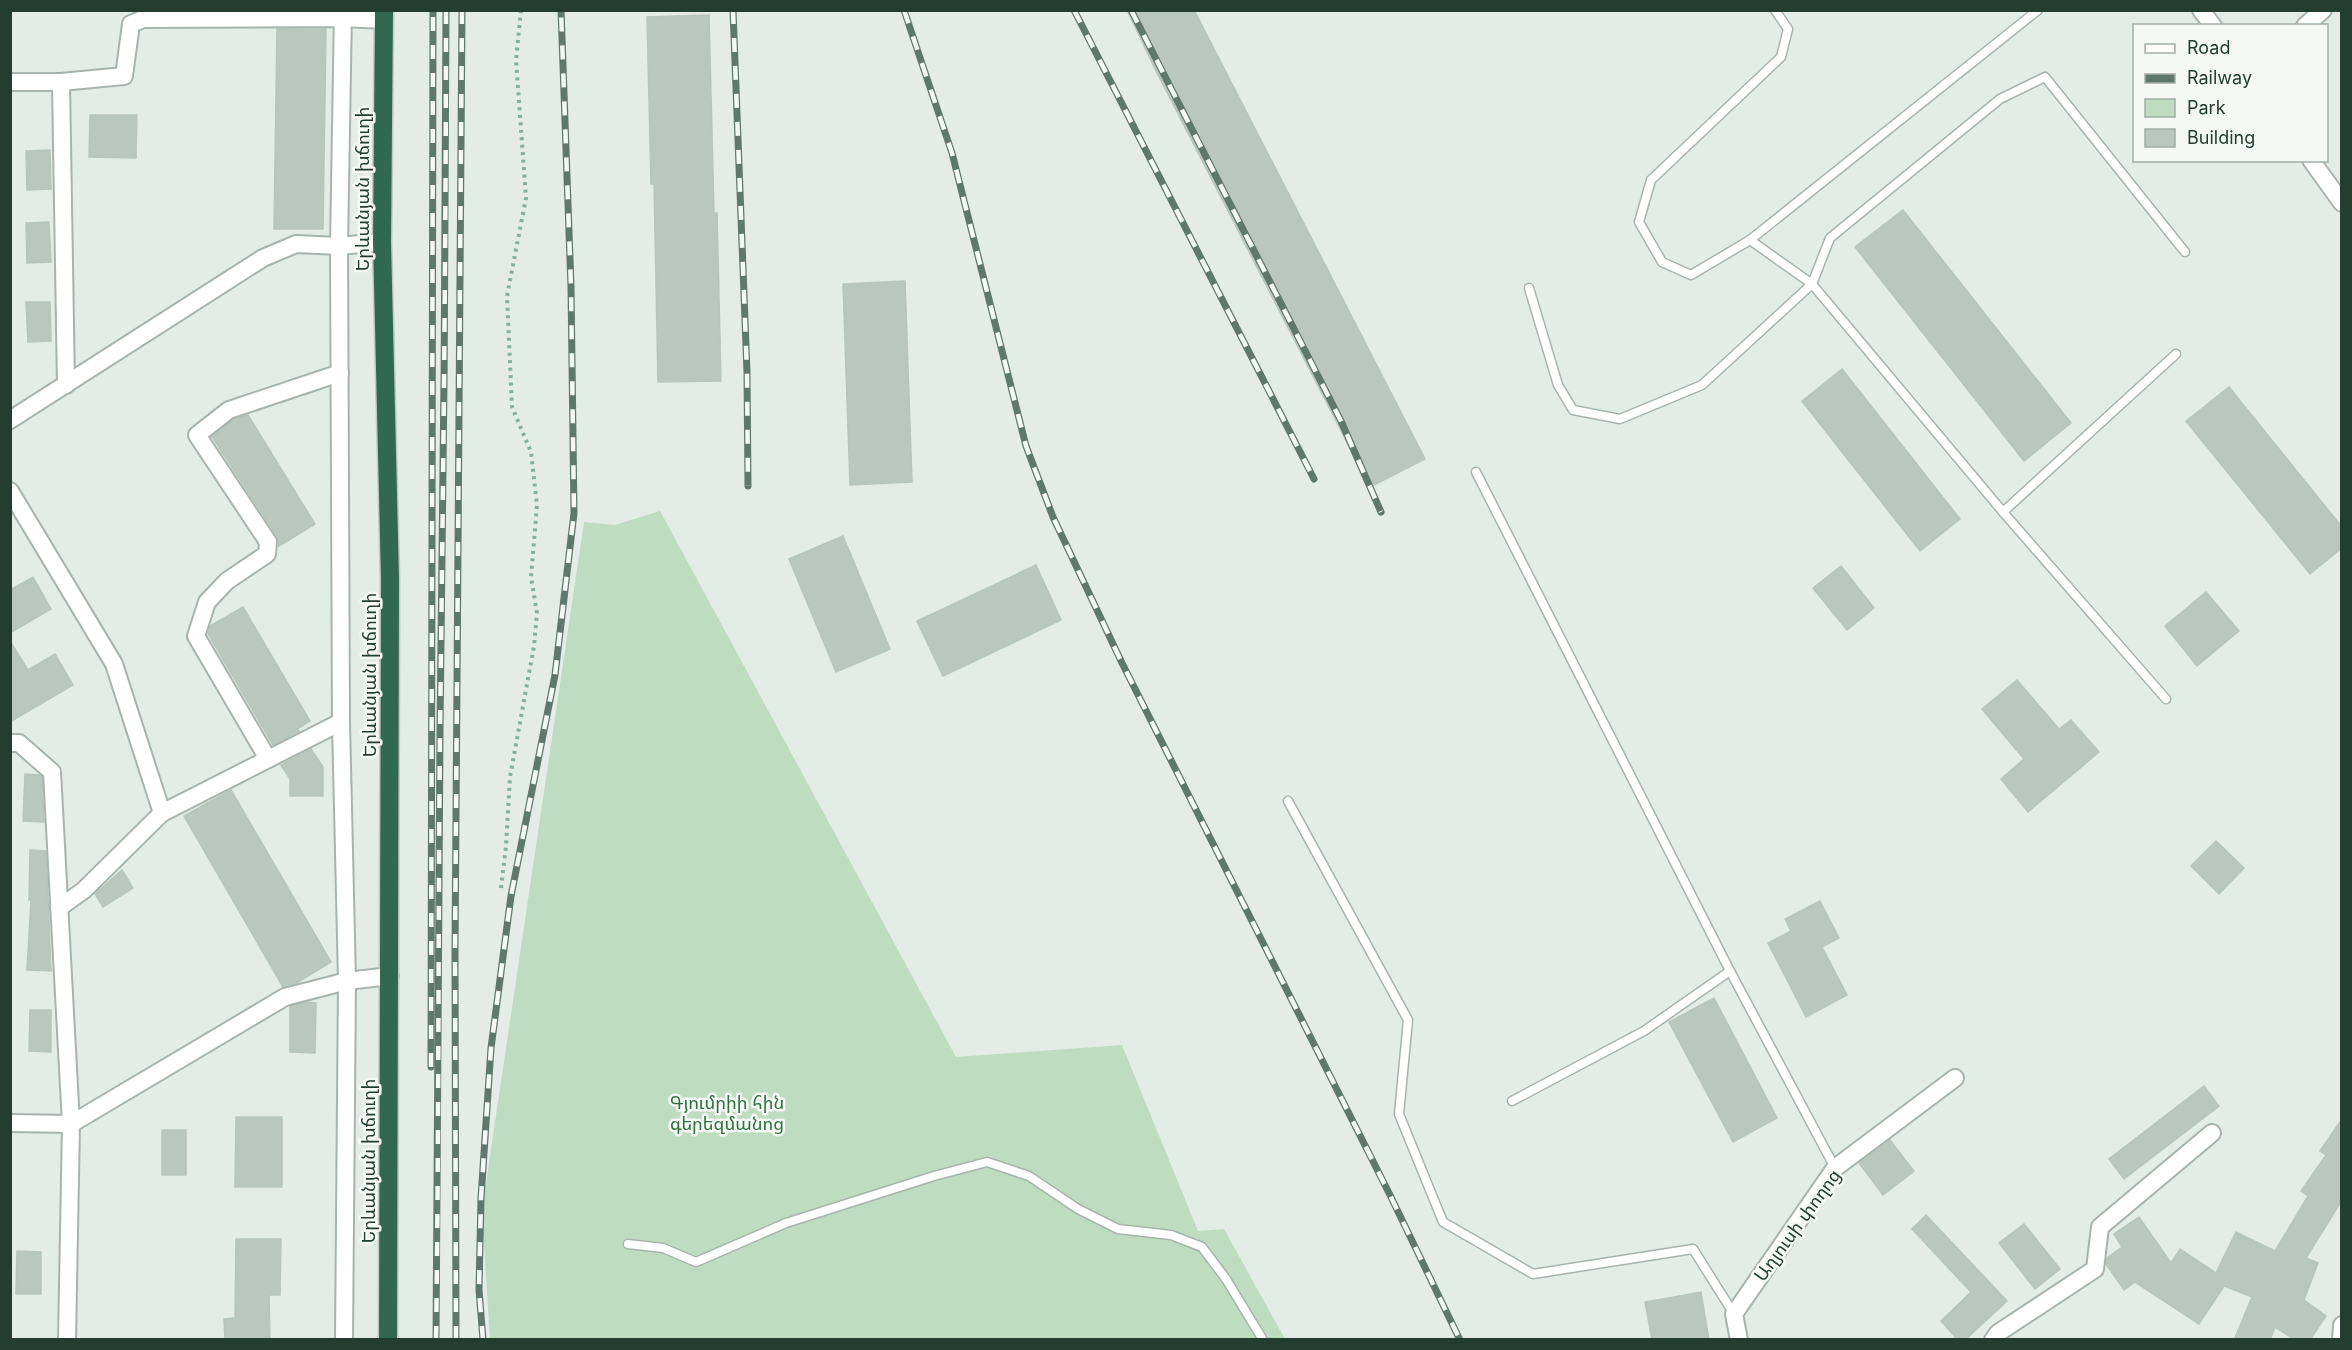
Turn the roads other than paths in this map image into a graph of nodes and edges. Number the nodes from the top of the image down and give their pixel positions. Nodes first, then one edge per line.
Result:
1 (1775, 10) edge
2 (2038, 10) edge
3 (2201, 10) edge
4 (2323, 10) edge
5 (343, 14) edge
6 (384, 15) edge
7 (126, 17) edge
8 (2212, 24) edge
9 (2307, 24) edge
10 (10, 82) edge
11 (62, 82) junction
12 (2312, 162) edge
13 (2341, 202) edge
14 (1750, 240) junction
15 (382, 242) junction
16 (339, 246) junction
17 (2185, 252) dead end
18 (1812, 284) junction
19 (1529, 288) dead end
20 (2176, 354) dead end
21 (340, 373) junction
22 (66, 385) junction
23 (10, 420) edge
24 (1476, 472) dead end
25 (10, 491) edge
26 (2003, 512) junction
27 (2166, 699) dead end
28 (341, 722) junction
29 (10, 743) edge
30 (268, 759) junction
31 (1288, 801) dead end
32 (162, 813) junction
33 (59, 908) junction
34 (1730, 971) junction
35 (390, 976) junction
36 (347, 981) junction
37 (1955, 1078) dead end
38 (1512, 1101) dead end
39 (10, 1123) edge
40 (71, 1124) junction
41 (2212, 1132) dead end
42 (1835, 1168) junction
43 (628, 1244) dead end
44 (1734, 1314) junction
45 (2342, 1325) edge
46 (67, 1340) edge
47 (344, 1340) edge
48 (388, 1340) edge
49 (1263, 1340) edge
50 (1739, 1340) edge
51 (1993, 1340) edge
52 (2341, 1340) edge

1 - 14 lane
2 - 14 lane
3 - 8 street
4 - 9 street
5 - 6 street
5 - 7 street
5 - 16 street
6 - 15 highway, Երևանյան խճուղի
7 - 11 street
10 - 11 street
11 - 22 street
12 - 13 street
14 - 18 lane
15 - 16 street
15 - 35 highway, Երևանյան խճուղի
16 - 21 street
16 - 22 street
17 - 18 lane
18 - 19 lane
18 - 26 lane
20 - 26 lane
21 - 28 street
21 - 30 street
22 - 23 street
24 - 34 lane
25 - 32 street
26 - 27 lane
28 - 30 street
28 - 36 street
29 - 33 street
30 - 32 street
31 - 44 lane
32 - 33 street
33 - 40 street
34 - 38 lane
34 - 42 lane
35 - 36 street
35 - 48 highway, Երևանյան խճուղի
36 - 40 street
36 - 47 street
37 - 42 street, Աղյուսի փողոց
39 - 40 street
40 - 46 street
41 - 51 street
42 - 44 street, Աղյուսի փողոց
43 - 49 lane
44 - 50 street
45 - 52 street

